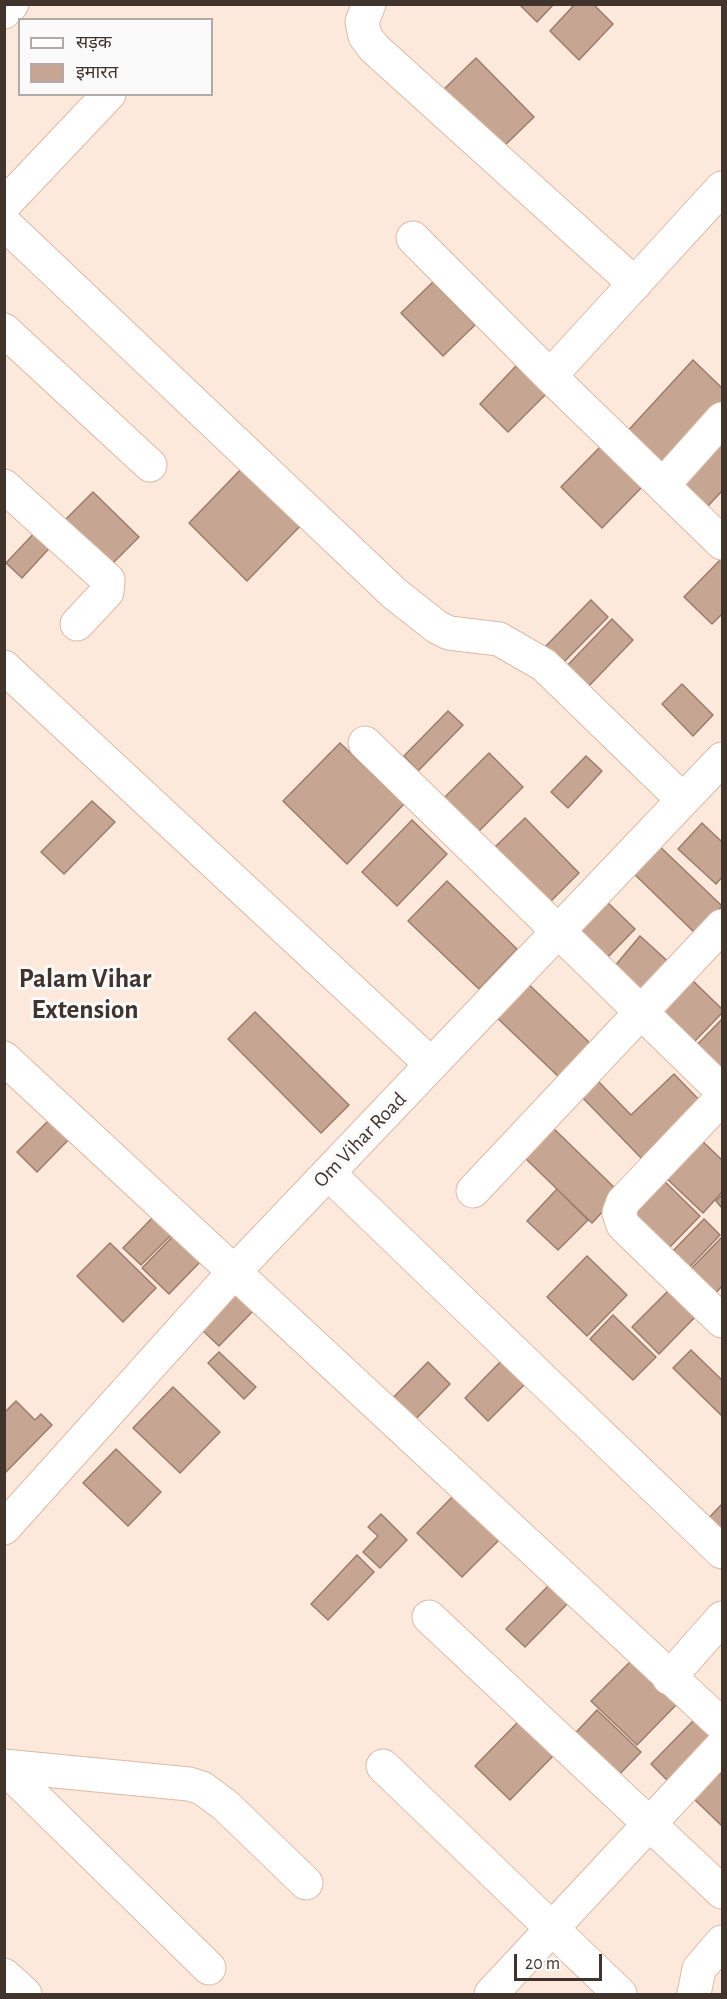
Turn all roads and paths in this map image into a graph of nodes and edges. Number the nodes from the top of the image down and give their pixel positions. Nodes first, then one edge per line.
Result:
1 (12, 4) edge
2 (369, 4) edge
3 (4, 12) edge
4 (107, 96) edge
5 (723, 188) edge
6 (4, 205) edge
7 (4, 223) edge
8 (413, 238) dead end
9 (634, 284) junction
10 (4, 330) edge
11 (550, 376) junction
12 (723, 419) edge
13 (150, 465) dead end
14 (663, 485) junction
15 (4, 486) edge
16 (723, 543) edge
17 (77, 624) dead end
18 (4, 667) edge
19 (365, 743) dead end
20 (723, 759) edge
21 (683, 800) junction
22 (723, 926) edge
23 (559, 931) junction
24 (642, 1012) junction
25 (4, 1058) edge
26 (431, 1064) junction
27 (723, 1091) edge
28 (723, 1098) edge
29 (328, 1173) junction
30 (473, 1191) dead end
31 (233, 1273) junction
32 (718, 1309) edge
33 (5, 1526) edge
34 (723, 1552) edge
35 (429, 1617) dead end
36 (723, 1618) edge
37 (669, 1678) junction
38 (723, 1725) edge
39 (723, 1746) edge
40 (383, 1766) dead end
41 (4, 1767) edge
42 (648, 1824) junction
43 (306, 1883) dead end
44 (723, 1892) edge
45 (552, 1928) junction
46 (723, 1942) edge
47 (209, 1968) dead end
48 (4, 1975) edge
49 (25, 1995) edge
50 (491, 1995) edge
51 (620, 1995) edge
52 (694, 1995) edge

1 - 3 street
2 - 9 street
4 - 6 street
5 - 9 street
7 - 21 street
8 - 11 street
9 - 11 street
10 - 13 street
11 - 14 street
12 - 14 street
14 - 16 street
15 - 17 street
18 - 26 street
19 - 23 street
20 - 21 street, Om Vihar Road
21 - 23 street, Om Vihar Road
22 - 24 street
23 - 24 street
23 - 26 street, Om Vihar Road
24 - 27 street
24 - 30 street
25 - 31 street
26 - 29 street, Om Vihar Road
28 - 32 street
29 - 31 street, Om Vihar Road
29 - 34 street
31 - 33 street, Om Vihar Road
31 - 37 street
35 - 42 street
36 - 37 street
37 - 38 street
39 - 42 street
40 - 45 street
41 - 43 street
41 - 47 street
42 - 44 street
42 - 45 street
45 - 50 street
45 - 51 street
46 - 52 street
48 - 49 street

